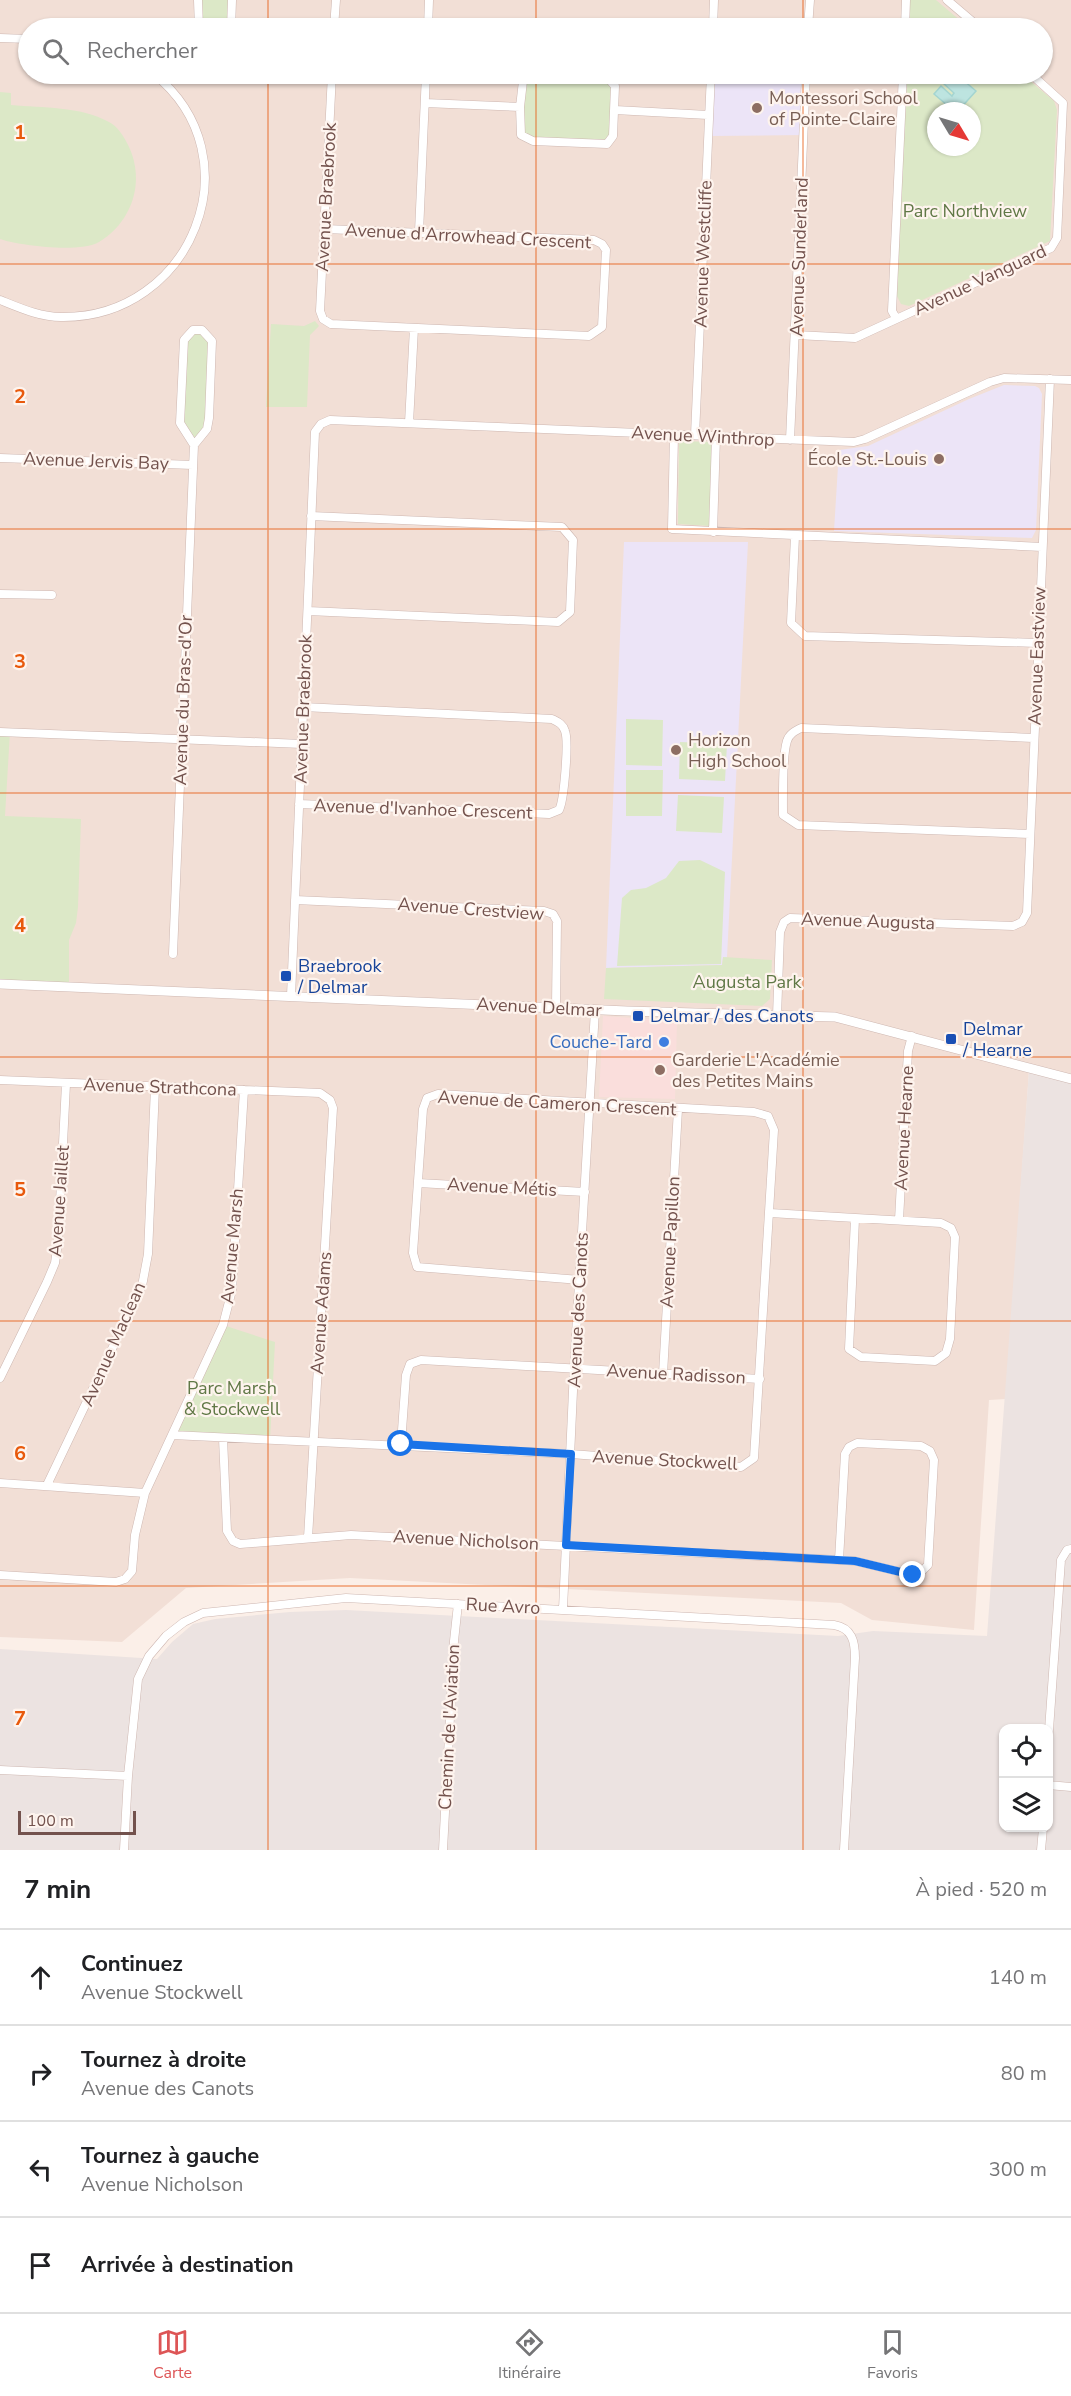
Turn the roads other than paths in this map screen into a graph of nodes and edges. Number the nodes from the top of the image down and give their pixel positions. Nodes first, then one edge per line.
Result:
1 (198, 0) edge
2 (232, 0) edge
3 (336, 0) edge
4 (429, 0) edge
5 (714, 0) edge
6 (810, 0) edge
7 (906, 0) edge
8 (947, 0) edge
9 (199, 18) edge
10 (231, 18) edge
11 (335, 18) edge
12 (428, 18) edge
13 (713, 18) edge
14 (809, 18) edge
15 (905, 18) edge
16 (968, 18) edge
17 (0, 38) edge
18 (18, 39) edge
19 (166, 84) edge
20 (332, 84) edge
21 (426, 84) edge
22 (523, 84) edge
23 (613, 84) edge
24 (710, 84) edge
25 (806, 84) edge
26 (903, 84) edge
27 (1042, 84) edge
28 (425, 102) junction
29 (520, 107) junction
30 (615, 111) junction
31 (708, 115) junction
32 (325, 229) junction
33 (419, 231) junction
34 (0, 300) edge
35 (896, 318) junction
36 (323, 319) joint
37 (414, 328) junction
38 (796, 335) junction
39 (1050, 379) junction
40 (1071, 380) edge
41 (321, 423) joint
42 (409, 423) junction
43 (674, 435) junction
44 (695, 435) junction
45 (716, 437) junction
46 (790, 440) junction
47 (194, 445) junction
48 (0, 458) edge
49 (193, 465) junction
50 (311, 516) junction
51 (713, 532) junction
52 (795, 537) junction
53 (1042, 547) junction
54 (0, 594) edge
55 (52, 595) dead end
56 (308, 611) junction
57 (1037, 643) junction
58 (303, 707) junction
59 (0, 732) edge
60 (182, 738) junction
61 (1034, 738) junction
62 (302, 744) junction
63 (299, 804) junction
64 (1030, 834) junction
65 (295, 900) junction
66 (1013, 926) joint
67 (173, 954) dead end
68 (0, 984) edge
69 (291, 996) junction
70 (556, 1007) junction
71 (595, 1010) junction
72 (777, 1016) junction
73 (912, 1036) junction
74 (1071, 1079) edge
75 (0, 1080) edge
76 (66, 1084) junction
77 (155, 1087) junction
78 (244, 1090) junction
79 (320, 1093) joint
80 (591, 1104) junction
81 (678, 1109) junction
82 (768, 1116) joint
83 (418, 1183) junction
84 (585, 1192) junction
85 (770, 1213) junction
86 (855, 1219) junction
87 (899, 1220) junction
88 (580, 1280) junction
89 (574, 1369) junction
90 (663, 1374) junction
91 (0, 1378) edge
92 (759, 1379) junction
93 (172, 1435) junction
94 (223, 1438) junction
95 (312, 1443) junction
96 (401, 1444) junction
97 (571, 1454) junction
98 (0, 1483) edge
99 (47, 1485) junction
100 (145, 1493) junction
101 (308, 1538) junction
102 (566, 1545) junction
103 (1071, 1549) edge
104 (839, 1560) junction
105 (0, 1575) edge
106 (458, 1604) junction
107 (563, 1610) junction
108 (1049, 1724) edge
109 (0, 1770) edge
110 (128, 1776) junction
111 (1053, 1785) edge
112 (1071, 1787) edge
113 (1043, 1832) edge
114 (123, 1850) edge
115 (442, 1850) edge
116 (844, 1850) edge
117 (1041, 1850) edge

1 - 9 street
2 - 10 street
3 - 11 street
4 - 12 street
5 - 13 street
6 - 14 street
7 - 15 street
8 - 16 street
17 - 18 street
19 - 34 street
20 - 32 street, Avenue Braebrook
21 - 28 street
22 - 29 street
23 - 30 street
24 - 31 street, Avenue Westcliffe
25 - 38 street, Avenue Sunderland
26 - 35 street
27 - 35 street, Avenue Vanguard
28 - 29 street
28 - 33 street
29 - 30 street
30 - 31 street
31 - 44 street, Avenue Westcliffe
32 - 33 street, Avenue d'Arrowhead Crescent
32 - 36 street, Avenue Braebrook
33 - 37 street, Avenue d'Arrowhead Crescent
35 - 38 street, Avenue Vanguard
36 - 37 street, Avenue d'Arrowhead Crescent
37 - 42 street
38 - 46 street, Avenue Sunderland
39 - 40 street, Avenue Winthrop
39 - 46 street, Avenue Winthrop
39 - 53 street, Avenue Eastview
41 - 42 street, Avenue Winthrop
41 - 50 street, Avenue Braebrook
42 - 43 street, Avenue Winthrop
43 - 44 street, Avenue Winthrop
43 - 51 street
44 - 45 street, Avenue Winthrop
45 - 46 street, Avenue Winthrop
45 - 51 street
47 - 47 street, Avenue du Bras-d'Or
47 - 49 street, Avenue du Bras-d'Or
48 - 49 street, Avenue Jervis Bay
49 - 60 street, Avenue du Bras-d'Or
50 - 56 street, Avenue Braebrook
50 - 56 street
51 - 52 street
52 - 53 street
52 - 57 street
53 - 57 street, Avenue Eastview
54 - 55 street
56 - 58 street, Avenue Braebrook
57 - 61 street, Avenue Eastview
58 - 62 street, Avenue Braebrook
58 - 63 street, Avenue d'Ivanhoe Crescent
59 - 60 street
60 - 62 street
60 - 67 street, Avenue du Bras-d'Or
61 - 64 street, Avenue Eastview
61 - 64 street
62 - 63 street, Avenue Braebrook
63 - 65 street, Avenue Braebrook
64 - 66 street, Avenue Eastview
65 - 69 street, Avenue Braebrook
65 - 70 street, Avenue Crestview
66 - 72 street, Avenue Augusta
68 - 69 street, Avenue Delmar
69 - 70 street, Avenue Delmar
70 - 71 street, Avenue Delmar
71 - 72 street, Avenue Delmar
71 - 80 street, Avenue des Canots
72 - 73 street, Avenue Delmar
73 - 74 street, Avenue Delmar
73 - 87 street, Avenue Hearne
75 - 76 street, Avenue Strathcona
76 - 77 street, Avenue Strathcona
76 - 91 street, Avenue Jaillet
77 - 78 street, Avenue Strathcona
77 - 99 street, Avenue Maclean
78 - 79 street, Avenue Strathcona
78 - 93 street, Avenue Marsh
79 - 95 street, Avenue Adams
80 - 81 street, Avenue de Cameron Crescent
80 - 83 street, Avenue de Cameron Crescent
80 - 84 street, Avenue des Canots
81 - 82 street, Avenue de Cameron Crescent
81 - 90 street, Avenue Papillon
82 - 85 street, Avenue Radisson
83 - 84 street, Avenue Métis
83 - 88 street, Avenue de Cameron Crescent
84 - 88 street, Avenue des Canots
85 - 86 street
85 - 92 street, Avenue Radisson
86 - 87 street
86 - 87 street
88 - 89 street, Avenue des Canots
89 - 90 street, Avenue Radisson
89 - 96 street, Avenue Radisson
89 - 97 street, Avenue des Canots
90 - 92 street, Avenue Radisson
92 - 97 street, Avenue Stockwell
93 - 94 street, Avenue Stockwell
93 - 100 street, Avenue Marsh
94 - 95 street, Avenue Stockwell
94 - 101 street, Avenue Nicholson
95 - 96 street, Avenue Stockwell
95 - 101 street, Avenue Adams
96 - 97 street, Avenue Stockwell
97 - 102 street, Avenue des Canots
98 - 99 street
99 - 100 street
100 - 105 street, Avenue Marsh
101 - 102 street, Avenue Nicholson
102 - 104 street, Avenue Nicholson
102 - 107 street, Avenue des Canots
103 - 108 street
104 - 104 street, Avenue Nicholson
106 - 107 street, Rue Avro
106 - 110 street, Rue Avro
106 - 115 street, Chemin de l'Aviation
107 - 116 street, Rue Avro
109 - 110 street
110 - 114 street, Rue Avro
111 - 112 street
113 - 117 street

